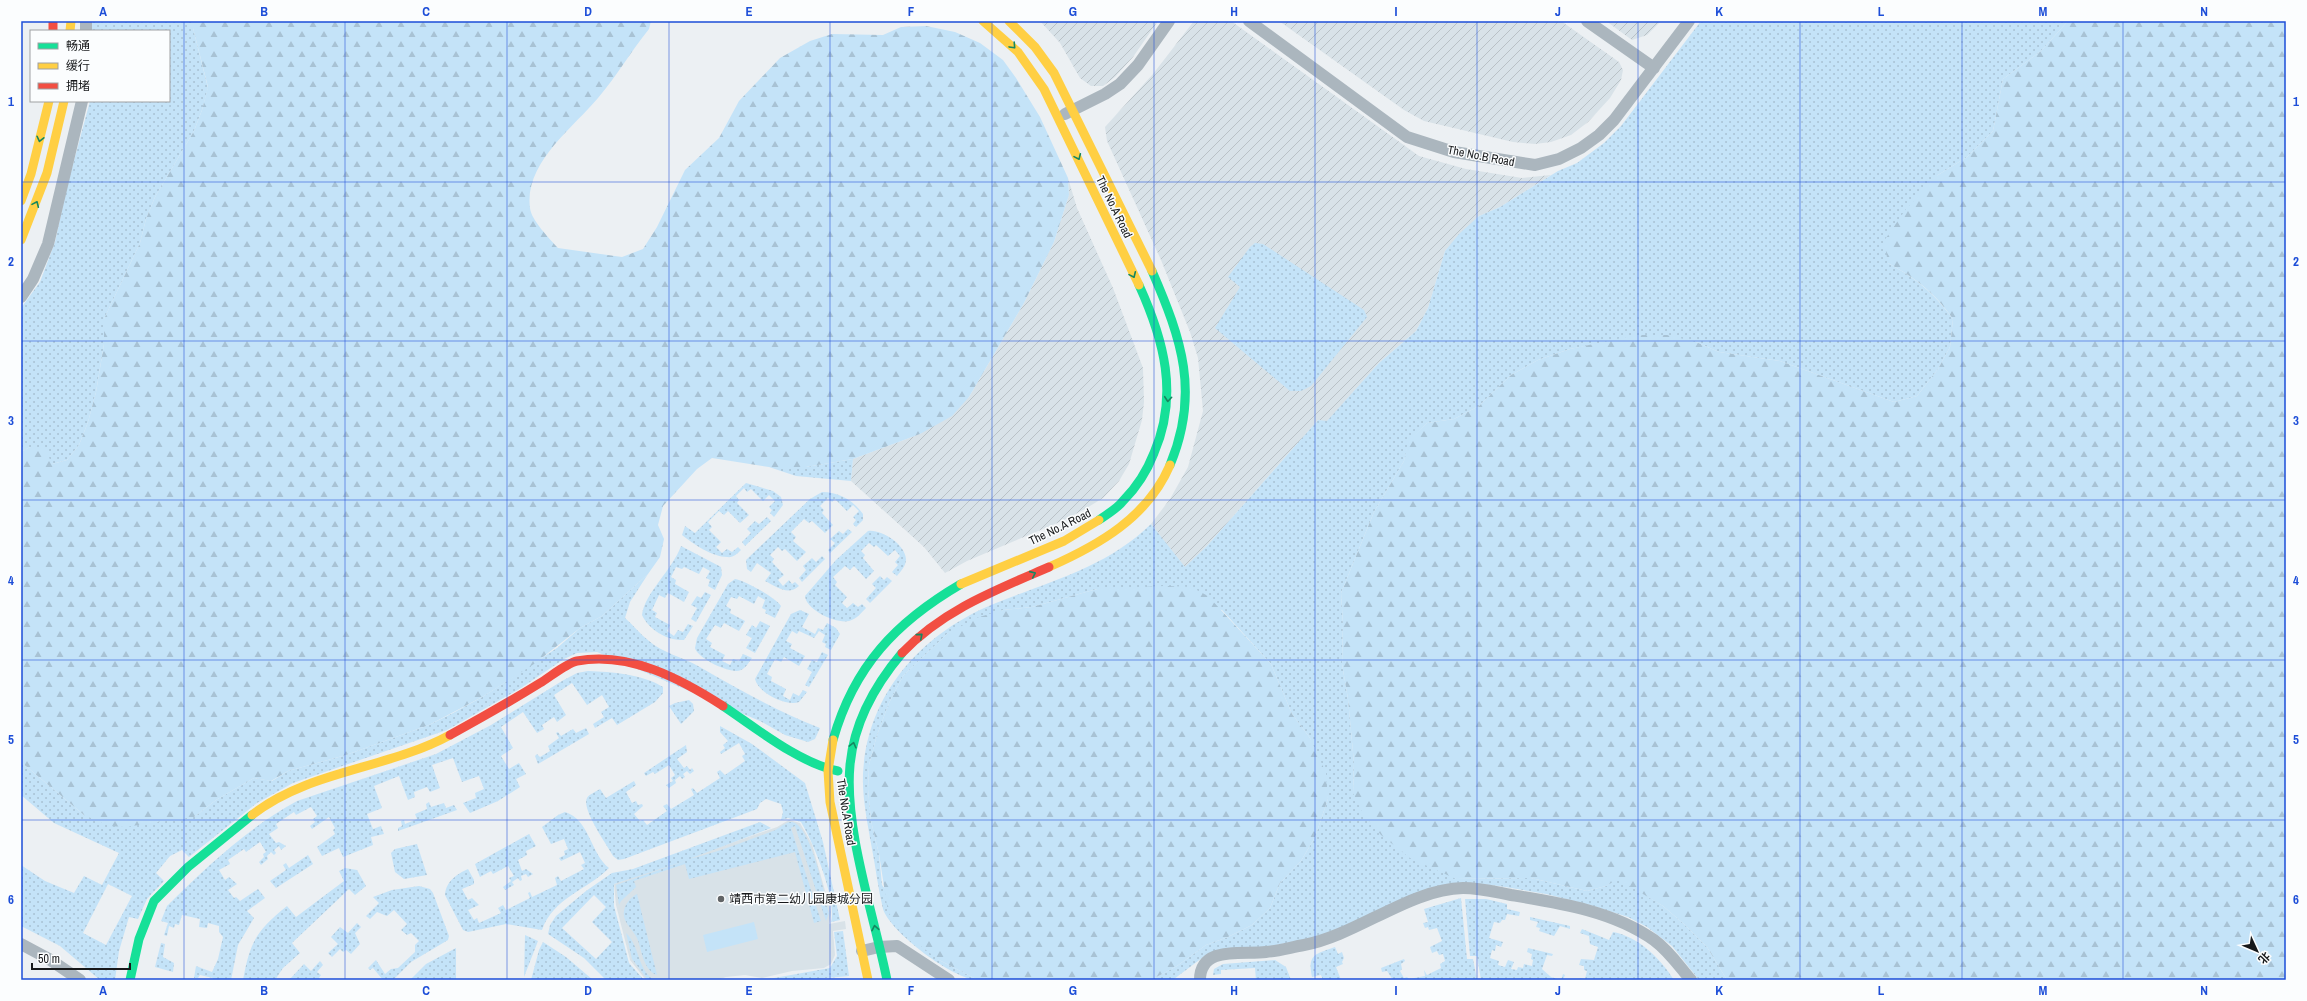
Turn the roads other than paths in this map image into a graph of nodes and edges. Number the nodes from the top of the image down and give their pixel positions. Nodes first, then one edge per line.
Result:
1 (983, 21) edge
2 (1009, 21) edge
3 (1169, 21) edge
4 (1249, 21) edge
5 (1587, 21) edge
6 (1689, 21) edge
7 (1654, 68) junction
8 (49, 102) edge
9 (64, 102) edge
10 (82, 102) edge
11 (1073, 111) junction
12 (1058, 117) junction
13 (21, 201) edge
14 (21, 240) edge
15 (21, 297) edge
16 (828, 770) junction
17 (849, 772) junction
18 (21, 944) edge
19 (879, 947) junction
20 (862, 951) junction
21 (80, 980) edge
22 (130, 980) edge
23 (868, 980) edge
24 (887, 980) edge
25 (949, 980) edge
26 (1200, 980) edge
27 (1691, 980) edge

1 -> 12 street, The No.A Road
2 - 11 street, The No.A Road
3 - 11 street
4 - 7 street, The No.B Road
5 - 7 street
6 - 7 street, The No.B Road
8 -> 13 street
14 -> 9 street
10 - 15 street
11 - 12 street
17 -> 11 street, The No.A Road
12 -> 16 street, The No.A Road
16 - 17 street
16 - 20 street, The No.A Road
16 - 22 street
19 -> 17 street, The No.A Road
18 - 21 street
19 - 20 street
19 - 24 street, The No.A Road
19 - 25 street
20 - 23 street, The No.A Road
26 - 27 street

